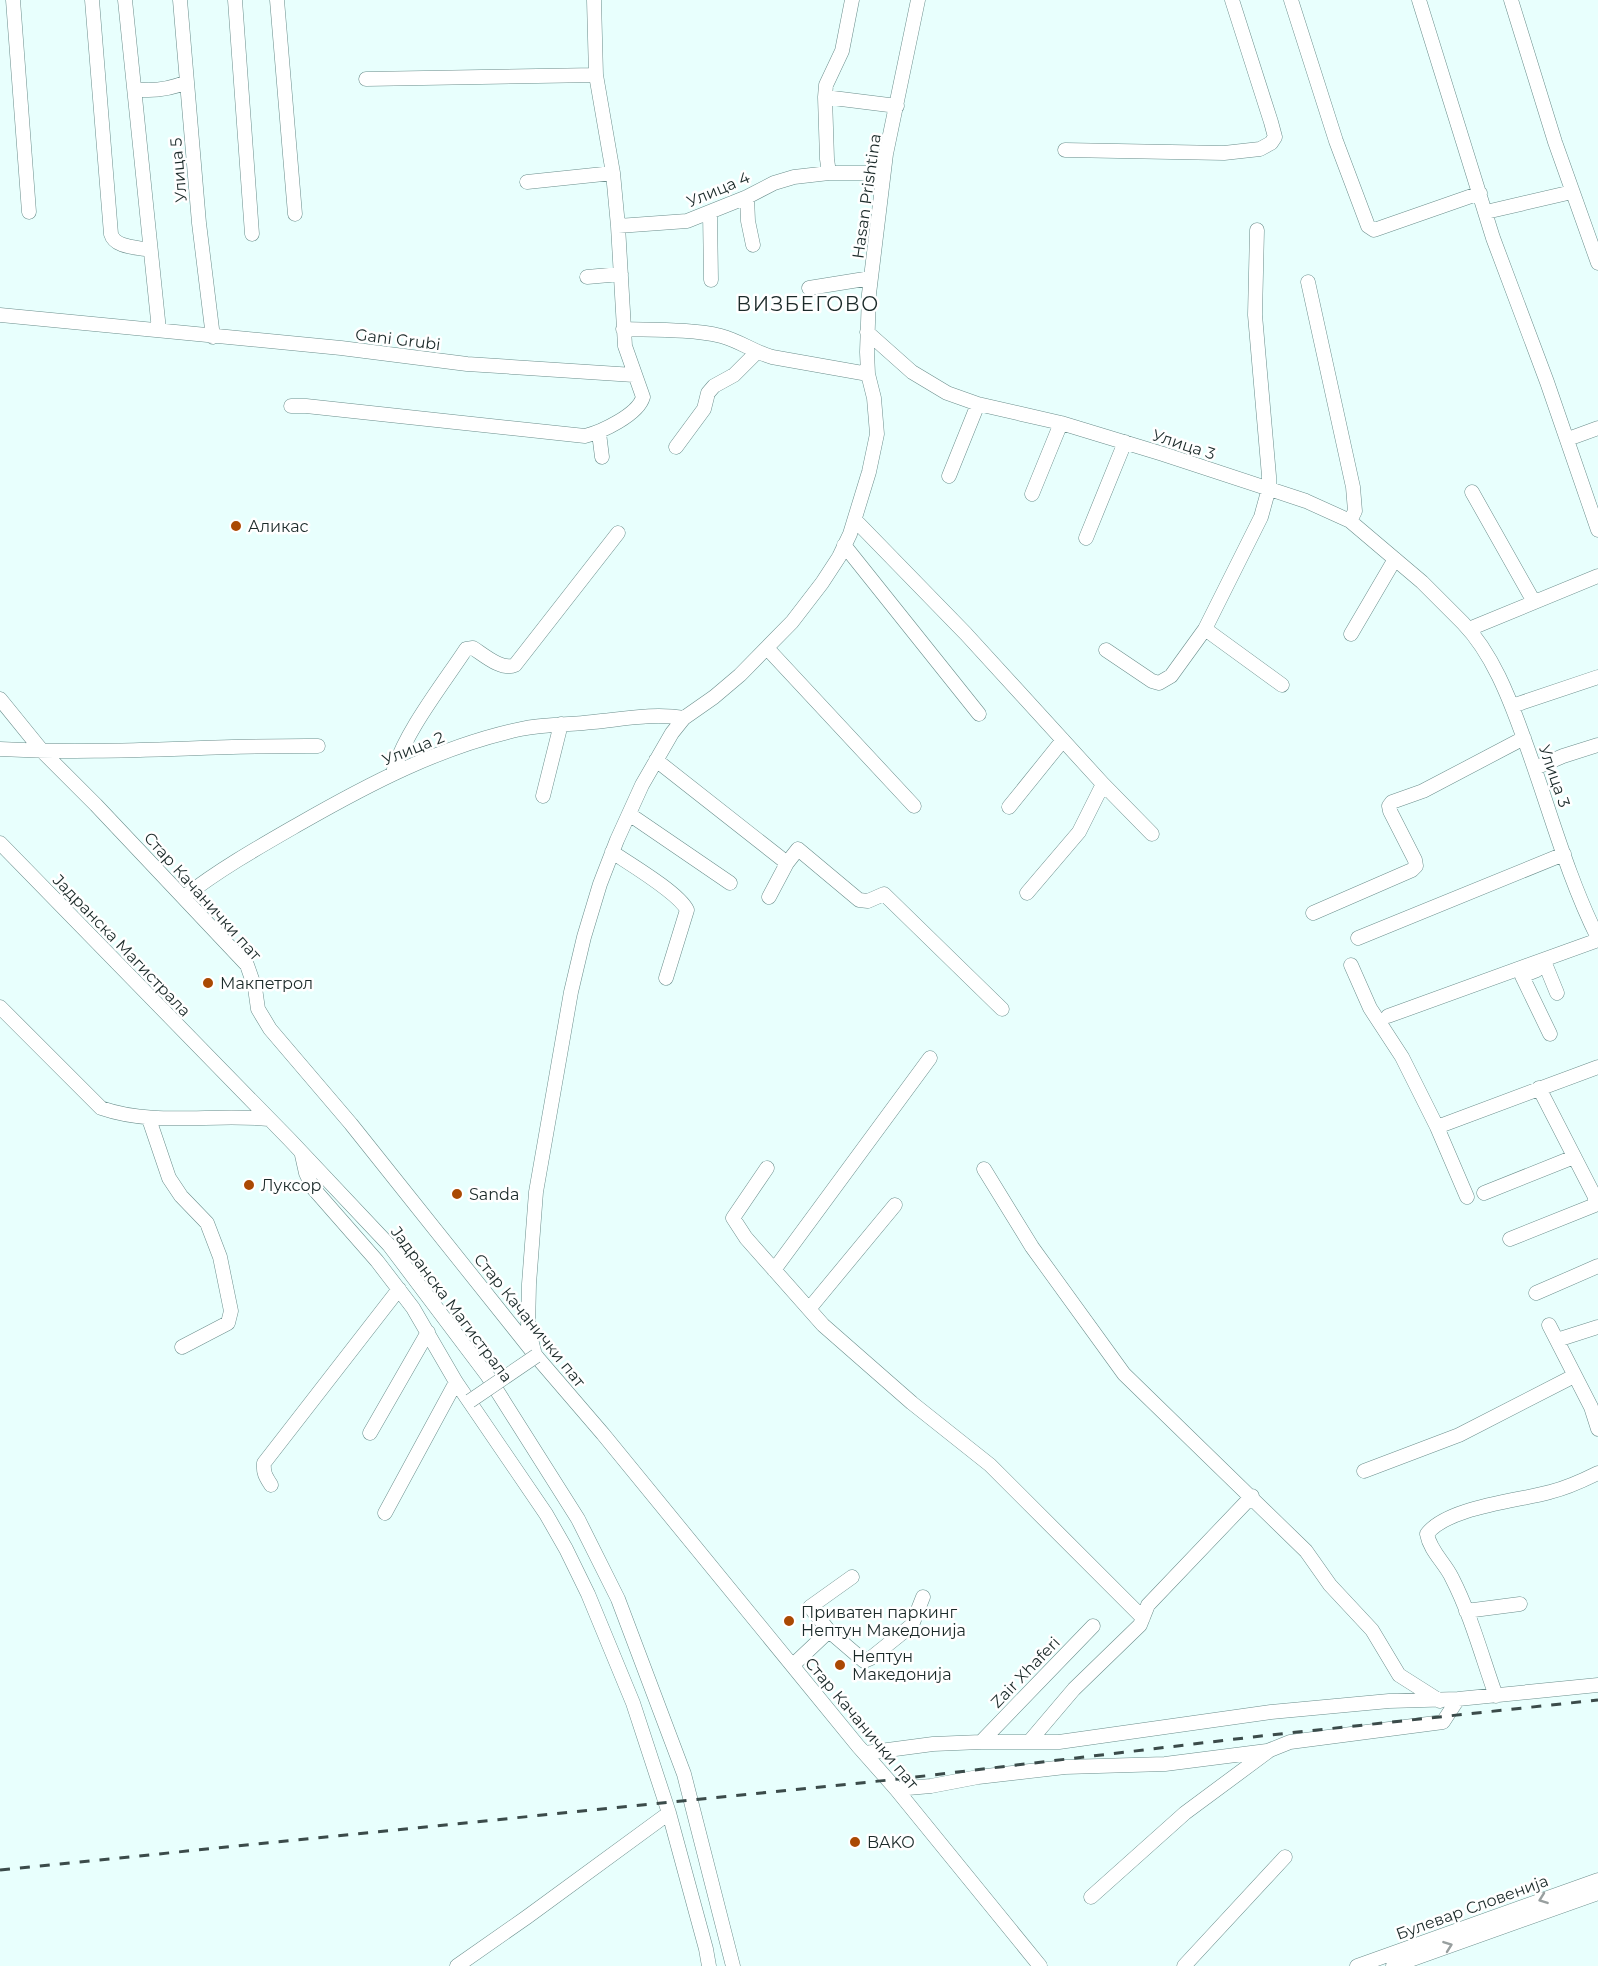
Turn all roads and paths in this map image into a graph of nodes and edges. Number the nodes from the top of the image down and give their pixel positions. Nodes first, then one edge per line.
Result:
1 (13, 0) edge
2 (92, 0) edge
3 (125, 0) edge
4 (180, 0) edge
5 (235, 0) edge
6 (277, 0) edge
7 (594, 0) edge
8 (852, 0) edge
9 (918, 0) edge
10 (1232, 0) edge
11 (1292, 0) edge
12 (1419, 0) edge
13 (1511, 0) edge
14 (596, 75) junction
15 (366, 79) dead end
16 (187, 82) junction
17 (135, 89) junction
18 (825, 97) junction
19 (897, 106) junction
20 (1065, 150) dead end
21 (613, 173) junction
22 (829, 173) junction
23 (883, 173) junction
24 (527, 182) dead end
25 (1572, 192) junction
26 (1480, 193) junction
27 (747, 197) junction
28 (29, 212) dead end
29 (710, 212) junction
30 (1486, 212) junction
31 (295, 214) dead end
32 (618, 226) junction
33 (1257, 231) dead end
34 (252, 234) dead end
35 (753, 245) dead end
36 (150, 250) junction
37 (1598, 263) edge
38 (621, 274) junction
39 (587, 277) dead end
40 (872, 278) junction
41 (711, 280) dead end
42 (1308, 282) dead end
43 (809, 288) dead end
44 (0, 315) edge
45 (623, 328) junction
46 (159, 330) junction
47 (867, 332) junction
48 (213, 337) junction
49 (756, 353) junction
50 (868, 374) junction
51 (634, 375) junction
52 (978, 404) junction
53 (291, 406) dead end
54 (1061, 423) junction
55 (1598, 428) edge
56 (600, 433) junction
57 (1568, 439) junction
58 (1125, 442) junction
59 (676, 447) dead end
60 (602, 457) dead end
61 (949, 476) dead end
62 (1269, 488) junction
63 (1472, 492) dead end
64 (1032, 494) dead end
65 (855, 520) junction
66 (1350, 521) junction
67 (1598, 530) edge
68 (618, 533) dead end
69 (1086, 538) dead end
70 (844, 545) junction
71 (1395, 559) junction
72 (1598, 576) edge
73 (1534, 602) junction
74 (1205, 629) junction
75 (1469, 629) junction
76 (1351, 634) dead end
77 (767, 648) junction
78 (1106, 650) dead end
79 (1598, 677) edge
80 (1282, 684) dead end
81 (0, 699) edge
82 (1512, 706) junction
83 (979, 714) dead end
84 (684, 717) junction
85 (561, 724) junction
86 (1524, 738) junction
87 (1063, 740) junction
88 (1598, 745) edge
89 (318, 746) dead end
90 (0, 749) edge
91 (43, 752) junction
92 (656, 760) junction
93 (1535, 768) junction
94 (393, 772) junction
95 (1103, 784) junction
96 (543, 796) dead end
97 (914, 806) dead end
98 (1009, 807) dead end
99 (629, 814) junction
100 (1152, 834) dead end
101 (0, 843) edge
102 (612, 852) junction
103 (1564, 854) junction
104 (787, 863) junction
105 (730, 883) dead end
106 (1027, 893) dead end
107 (184, 897) junction
108 (769, 897) dead end
109 (1314, 913) dead end
110 (1358, 938) dead end
111 (1598, 939) edge
112 (1598, 948) edge
113 (1351, 965) dead end
114 (1546, 966) junction
115 (666, 978) dead end
116 (1557, 993) dead end
117 (0, 1007) edge
118 (1002, 1009) dead end
119 (1388, 1016) dead end
120 (1550, 1034) dead end
121 (930, 1058) dead end
122 (1598, 1067) edge
123 (1539, 1088) junction
124 (149, 1119) junction
125 (268, 1119) junction
126 (1437, 1127) junction
127 (301, 1153) junction
128 (1574, 1157) junction
129 (767, 1168) dead end
130 (984, 1169) dead end
131 (1484, 1193) dead end
132 (1467, 1197) dead end
133 (895, 1205) dead end
134 (1510, 1239) dead end
135 (1598, 1266) edge
136 (774, 1270) junction
137 (399, 1289) junction
138 (1536, 1293) dead end
139 (809, 1309) junction
140 (1549, 1325) dead end
141 (1598, 1327) edge
142 (428, 1332) junction
143 (1557, 1340) junction
144 (182, 1347) dead end
145 (536, 1356) junction
146 (1574, 1376) junction
147 (456, 1382) junction
148 (470, 1401) junction
149 (1598, 1429) edge
150 (370, 1433) dead end
151 (1364, 1471) dead end
152 (1598, 1473) edge
153 (272, 1485) dead end
154 (1252, 1496) junction
155 (385, 1513) dead end
156 (852, 1577) dead end
157 (923, 1597) dead end
158 (1520, 1605) dead end
159 (1466, 1611) junction
160 (1143, 1618) junction
161 (1093, 1626) dead end
162 (829, 1631) junction
163 (793, 1665) junction
164 (1598, 1685) edge
165 (1496, 1696) junction
166 (1458, 1699) junction
167 (1440, 1701) junction
168 (981, 1742) junction
169 (1029, 1742) junction
170 (1270, 1750) junction
171 (865, 1752) junction
172 (896, 1789) junction
173 (669, 1813) junction
174 (705, 1854) junction
175 (1285, 1857) dead end
176 (1598, 1880) edge
177 (1598, 1893) edge
178 (1091, 1897) dead end
179 (457, 1966) edge
180 (709, 1966) edge
181 (725, 1966) edge
182 (733, 1966) edge
183 (1040, 1966) edge
184 (1184, 1966) edge
185 (1357, 1966) edge
186 (1393, 1966) edge

1 - 28 street
2 - 36 street
3 - 17 street
4 - 16 street, Улица 5
5 - 34 street
6 - 31 street
7 - 14 street
8 - 18 street
9 - 19 street, Hasan Prishtina
10 - 20 street
11 - 26 street
12 - 26 street
13 - 25 street
14 - 15 street
14 - 21 street
16 - 17 street
16 - 48 street, Улица 5
17 - 36 street
18 - 19 street
18 - 22 street
19 - 23 street, Hasan Prishtina
21 - 24 street
21 - 32 street
22 - 23 street, Улица 4
22 - 27 street, Улица 4
23 - 40 street, Hasan Prishtina
25 - 30 street
25 - 37 street
26 - 30 street
27 - 29 street, Улица 4
27 - 35 street
29 - 32 street, Улица 4
29 - 41 street
30 - 57 street
32 - 38 street
33 - 62 street
36 - 46 street
38 - 39 street
38 - 45 street
40 - 43 street
40 - 47 street, Hasan Prishtina
42 - 66 street
44 - 46 street, Gani Grubi
45 - 49 street
45 - 51 street
46 - 48 street, Gani Grubi
47 - 50 street, Hasan Prishtina
47 - 52 street, Улица 3
48 - 51 street, Gani Grubi
49 - 50 street
49 - 59 street
50 - 65 street, Hasan Prishtina
51 - 56 street
52 - 54 street, Улица 3
52 - 61 street
53 - 56 street
54 - 58 street, Улица 3
54 - 64 street
55 - 57 street
56 - 60 street
57 - 67 street
58 - 62 street, Улица 3
58 - 69 street
62 - 66 street, Улица 3
62 - 74 street
63 - 73 street
65 - 70 street, Hasan Prishtina
65 - 87 street
66 - 71 street, Улица 3
68 - 94 street
70 - 77 street, Hasan Prishtina
70 - 83 street
71 - 75 street, Улица 3
71 - 76 street
72 - 73 street
73 - 75 street
74 - 78 street
74 - 80 street
75 - 82 street, Улица 3
77 - 84 street, Hasan Prishtina
77 - 97 street
79 - 82 street
81 - 91 street, Стар Качанички пат
82 - 86 street, Улица 3
84 - 85 street, Улица 2
84 - 92 street
85 - 94 street, Улица 2
85 - 96 street
86 - 93 street, Улица 3
86 - 109 street
87 - 95 street
87 - 98 street
88 - 93 street
89 - 91 street
90 - 91 street
91 - 107 street, Стар Качанички пат
92 - 99 street
92 - 104 street
93 - 103 street, Улица 3
94 - 107 street, Улица 2
95 - 100 street
95 - 106 street
99 - 102 street
99 - 105 street
101 - 125 street, Јадранска Магистрала
102 - 115 street
102 - 145 street
103 - 110 street
103 - 111 street, Улица 3
104 - 108 street
104 - 118 street
107 - 145 street, Стар Качанички пат
111 - 119 street
112 - 114 street
113 - 126 street
114 - 116 street
114 - 120 street
117 - 124 street
121 - 136 street
122 - 123 street
123 - 126 street
123 - 128 street
124 - 125 street
124 - 144 street
125 - 127 street, Јадранска Магистрала
126 - 132 street
127 - 137 street
127 - 174 street, Јадранска Магистрала
128 - 131 street
128 - 134 street
129 - 136 street
130 - 154 street
133 - 139 street
135 - 138 street
136 - 139 street
137 - 142 street
137 - 153 street
139 - 160 street
140 - 143 street
141 - 143 street
142 - 147 street
142 - 150 street
143 - 146 street
145 - 148 street, bridge
145 - 163 street, Стар Качанички пат
146 - 149 street
146 - 151 street
147 - 148 street
147 - 155 street
148 - 173 street
152 - 159 street
154 - 160 street
154 - 167 street
156 - 162 street
157 - 162 street
158 - 159 street
159 - 165 street
160 - 169 street
161 - 168 street, Zair Xhaferi
162 - 163 street
163 - 171 street, Стар Качанички пат
164 - 165 street
165 - 166 street
166 - 167 street
166 - 170 street
167 - 169 street
168 - 169 street
168 - 171 street
170 - 172 street
170 - 178 street
171 - 172 street, Стар Качанички пат
172 - 183 street, Стар Качанички пат
173 - 179 street
173 - 180 street
174 - 181 street
174 - 182 street
175 - 184 street
176 -> 185 street, Булевар Словенија
186 -> 177 street, Булевар Словенија

